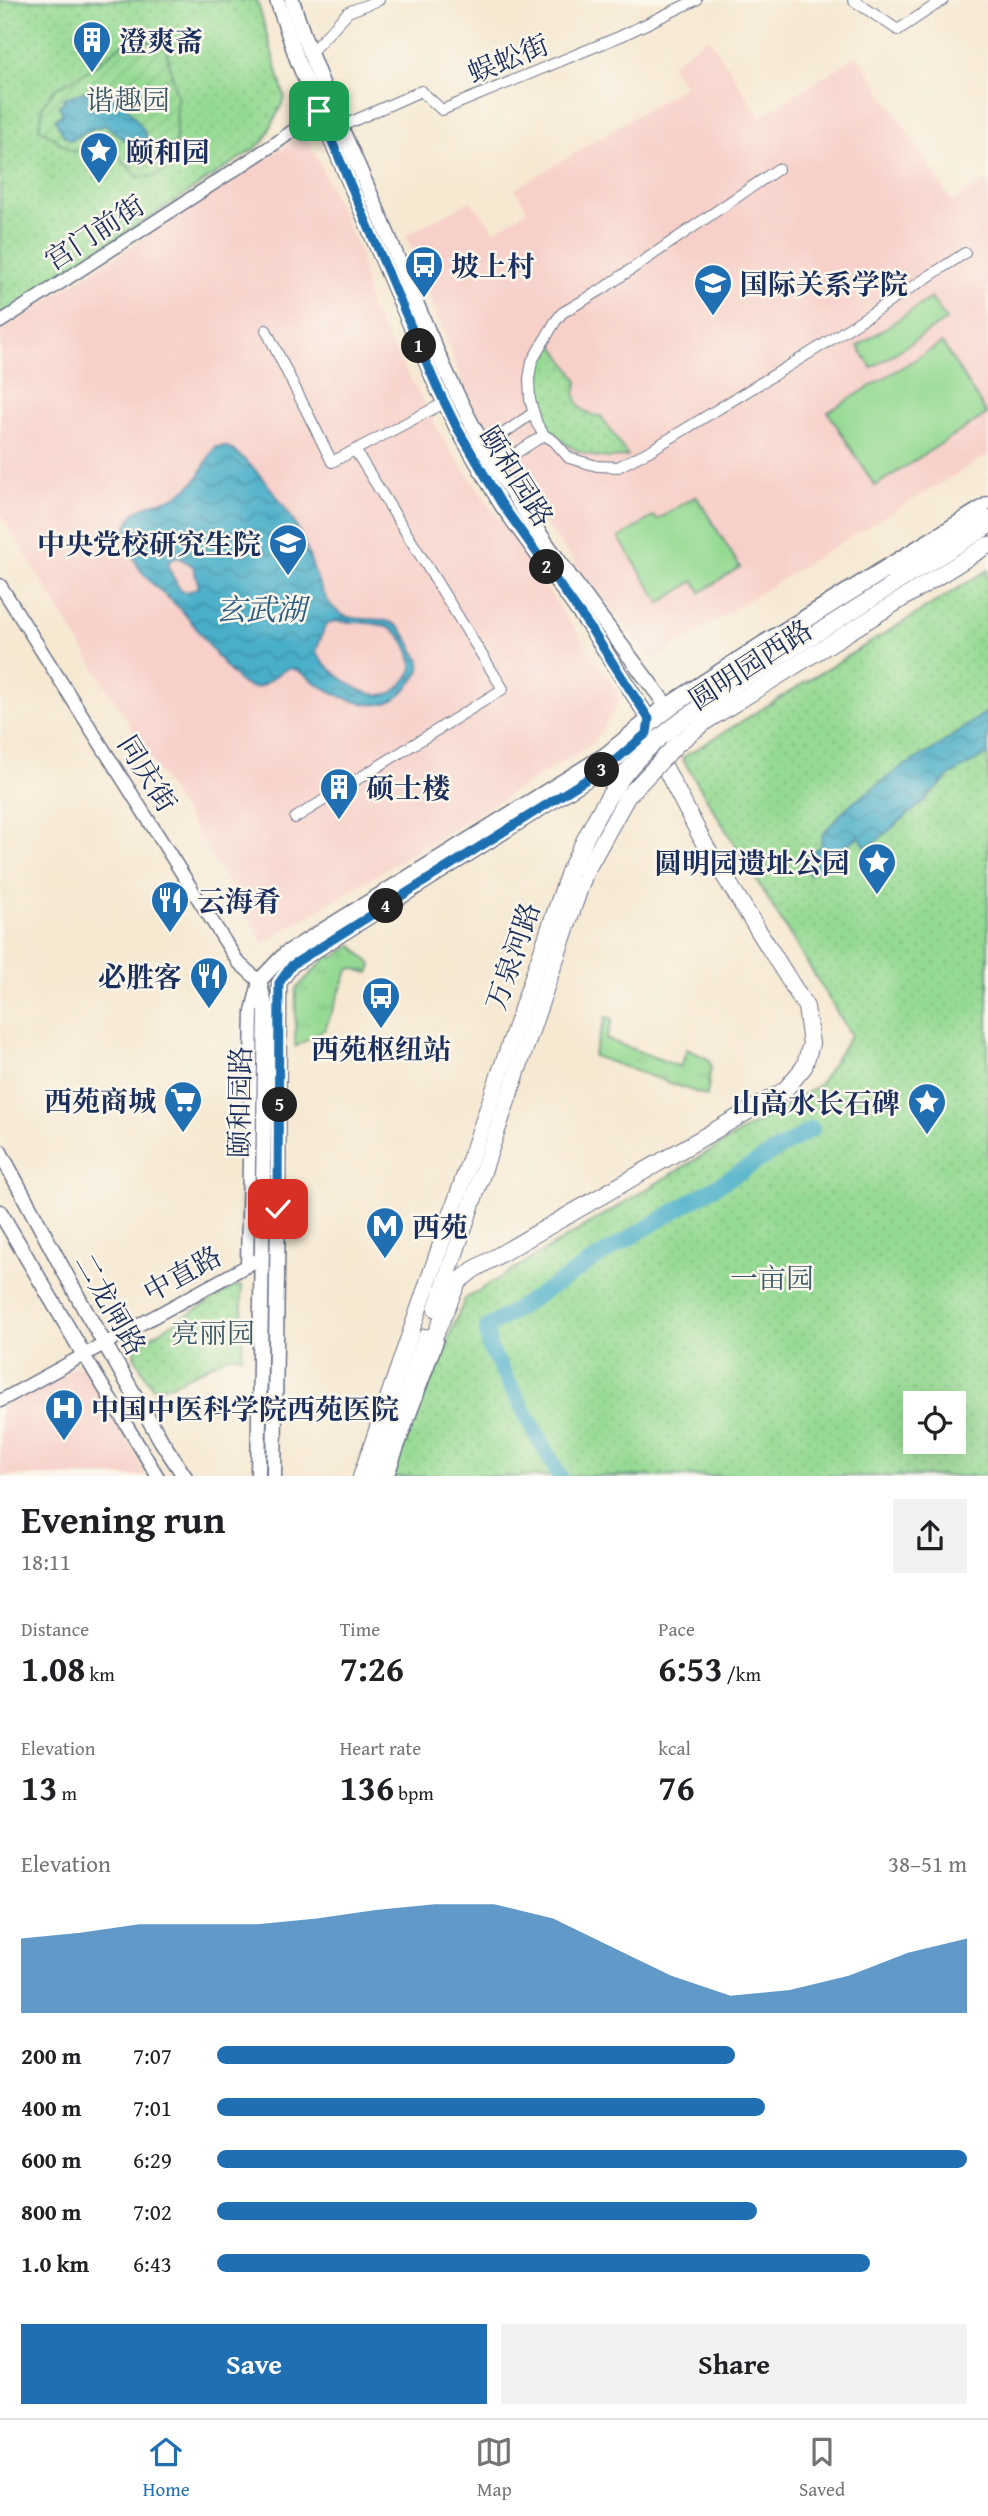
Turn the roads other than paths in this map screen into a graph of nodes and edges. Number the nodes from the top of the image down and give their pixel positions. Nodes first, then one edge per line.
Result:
1 (277, 0) edge
2 (292, 0) edge
3 (379, 0) edge
4 (696, 0) edge
5 (853, 0) edge
6 (943, 0) edge
7 (310, 53) junction
8 (325, 107) junction
9 (342, 126) junction
10 (778, 169) dead end
11 (964, 253) dead end
12 (0, 322) edge
13 (266, 330) dead end
14 (444, 403) junction
15 (533, 413) junction
16 (544, 435) junction
17 (355, 450) junction
18 (493, 455) junction
19 (988, 503) edge
20 (988, 516) edge
21 (988, 526) edge
22 (988, 545) edge
23 (0, 585) edge
24 (897, 592) junction
25 (666, 705) junction
26 (648, 726) junction
27 (295, 818) dead end
28 (585, 873) joint
29 (259, 981) junction
30 (279, 983) junction
31 (0, 1152) edge
32 (0, 1212) edge
33 (261, 1258) junction
34 (247, 1266) junction
35 (430, 1343) junction
36 (105, 1344) junction
37 (84, 1355) junction
38 (0, 1401) edge
39 (158, 1476) edge
40 (185, 1476) edge
41 (258, 1476) edge
42 (274, 1476) edge
43 (361, 1476) edge
44 (377, 1476) edge
45 (387, 1476) edge

1 - 8 main road, 颐和园路
2 - 7 main road, 颐和园路
3 - 7 street
4 - 9 street, 蜈蚣街
5 - 6 street
7 - 8 main road, 颐和园路
8 - 9 main road, 颐和园路
8 - 12 street, 宫门前街
8 - 14 main road, 颐和园路
9 - 18 main road, 颐和园路
10 - 15 street
11 - 16 street
13 - 17 street
14 - 17 street
14 - 26 main road, 颐和园路
15 - 16 street
15 - 18 street
16 - 18 street
17 - 27 street
18 - 25 main road, 颐和园路
19 - 25 street, 圆明园西路
20 - 26 street, 圆明园西路
21 - 24 highway, 圆明园西路
22 - 24 highway, 圆明园西路
23 - 29 street, 同庆街
24 - 28 highway, 圆明园西路, bridge
24 - 43 highway, 万泉河路, bridge
25 - 26 main road
26 - 29 main road
26 - 30 main road
26 - 35 highway
28 - 35 highway, 万泉河路
29 - 30 street
29 - 33 main road, 颐和园路
29 - 34 street, 颐和园路
30 - 42 main road, 颐和园路
31 - 36 main road, 二龙闸路
32 - 37 main road, 二龙闸路
33 - 34 street, 中直路
33 - 41 main road, 颐和园路
34 - 36 street, 中直路
35 - 44 highway, 万泉河路
35 - 45 street
36 - 37 street, 中直路
36 - 40 main road, 二龙闸路
37 - 38 street
37 - 39 street, 二龙闸路

